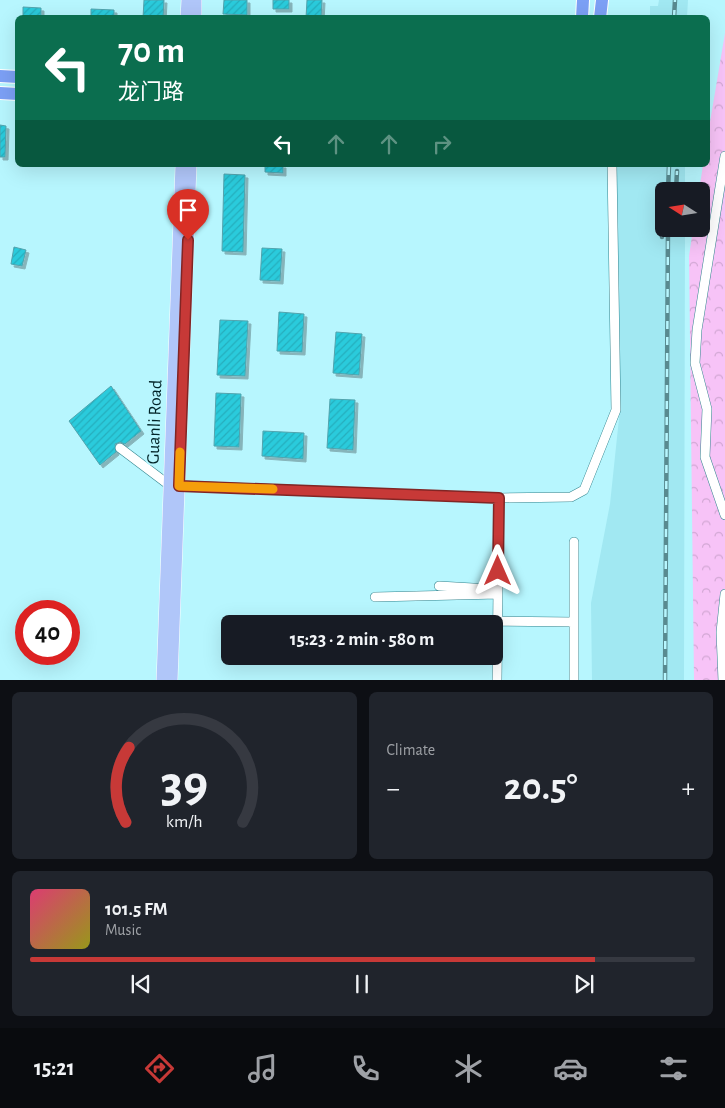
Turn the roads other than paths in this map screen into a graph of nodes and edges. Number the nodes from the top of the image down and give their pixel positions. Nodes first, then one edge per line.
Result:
1 (187, 0) edge
2 (196, 0) edge
3 (583, 0) edge
4 (602, 0) edge
5 (186, 15) edge
6 (196, 15) edge
7 (582, 15) edge
8 (600, 15) edge
9 (0, 76) edge
10 (15, 77) edge
11 (0, 93) edge
12 (15, 94) edge
13 (725, 156) edge
14 (181, 167) edge
15 (191, 167) edge
16 (612, 167) edge
17 (120, 448) dead end
18 (174, 486) junction
19 (499, 498) junction
20 (725, 515) edge
21 (574, 542) dead end
22 (440, 586) dead end
23 (498, 591) junction
24 (725, 594) edge
25 (375, 597) dead end
26 (498, 615) edge
27 (503, 621) edge
28 (574, 622) junction
29 (497, 665) edge
30 (162, 680) edge
31 (172, 680) edge
32 (497, 680) edge
33 (574, 680) edge
34 (723, 680) edge

1 - 5 main road
2 - 6 main road
3 - 7 highway
4 - 8 highway
9 - 10 highway
11 - 12 highway
13 - 20 street
14 - 18 main road, Guanli Road
15 - 18 main road, Guanli Road
16 - 19 street
17 - 18 street
18 - 19 street
18 - 30 main road, Guanli Road
18 - 31 main road, Guanli Road
19 - 23 street
21 - 28 street
22 - 23 street
23 - 25 street
23 - 26 street
24 - 34 street
27 - 28 street
28 - 33 street
29 - 32 street

